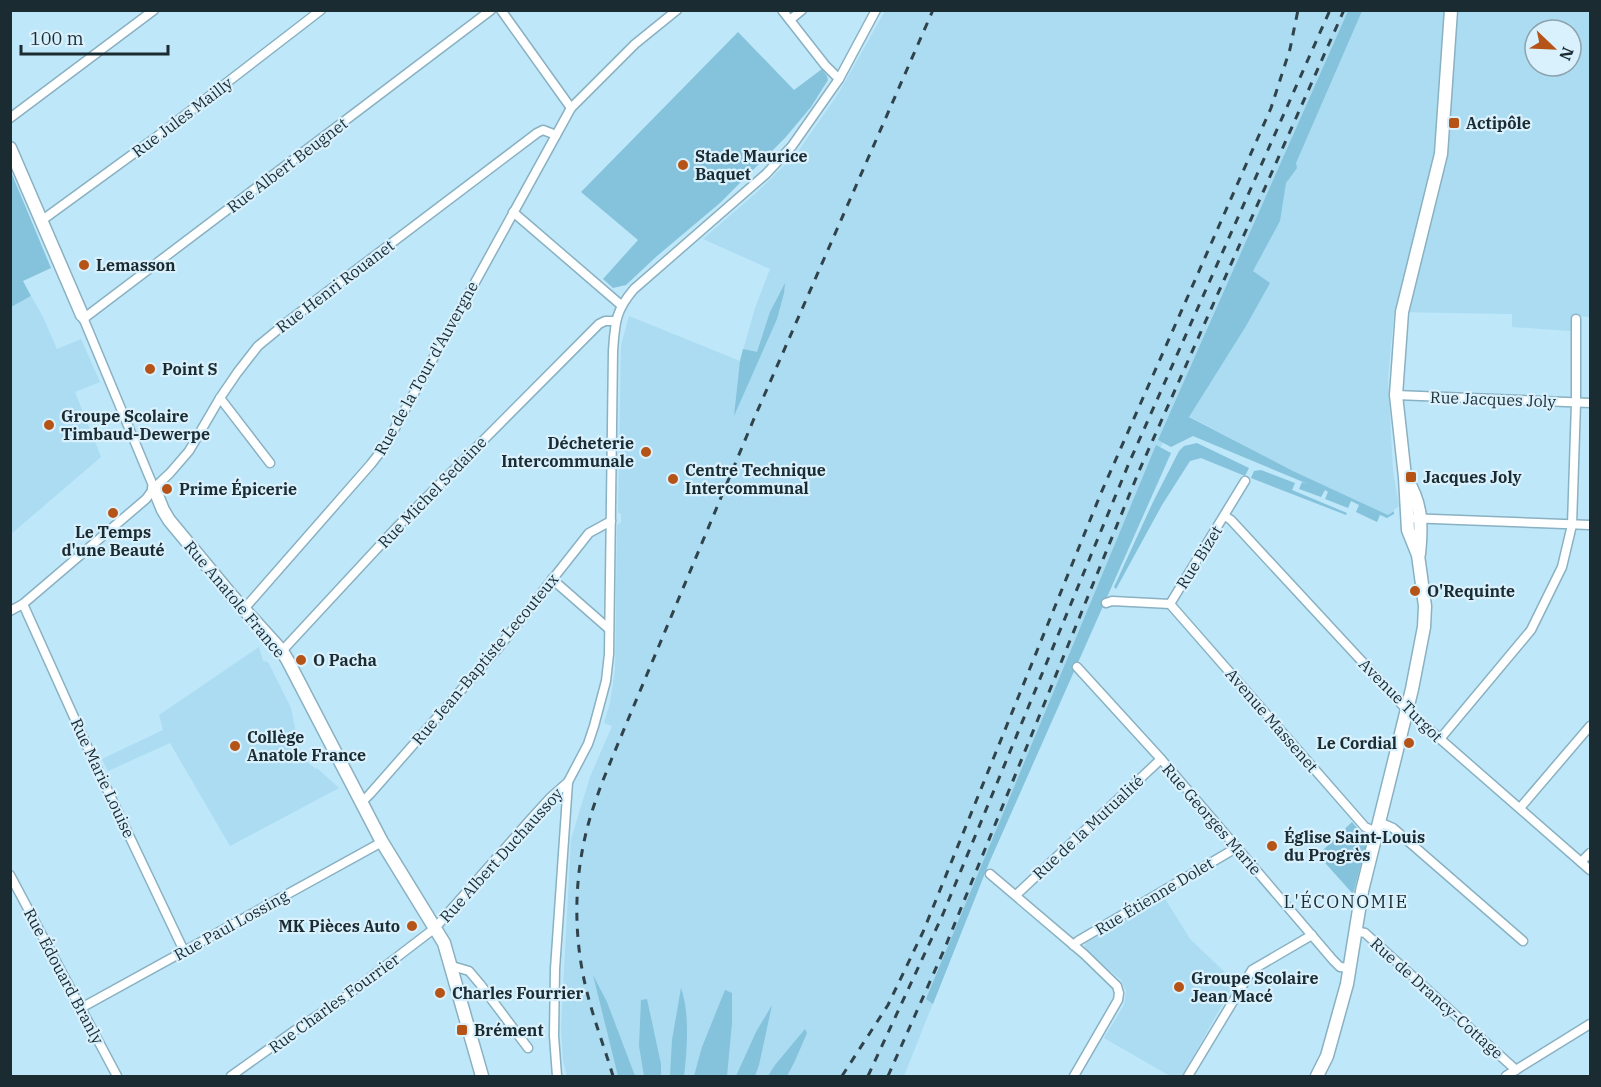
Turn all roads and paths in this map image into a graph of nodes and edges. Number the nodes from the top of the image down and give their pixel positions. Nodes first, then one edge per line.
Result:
1 (154, 10) edge
2 (321, 10) edge
3 (491, 10) edge
4 (501, 10) edge
5 (677, 10) edge
6 (783, 10) edge
7 (802, 10) edge
8 (876, 10) edge
9 (1451, 10) edge
10 (790, 20) junction
11 (839, 79) junction
12 (571, 108) junction
13 (10, 118) edge
14 (556, 135) junction
15 (10, 148) edge
16 (513, 212) junction
17 (42, 221) junction
18 (621, 304) junction
19 (82, 317) junction
20 (1576, 319) dead end
21 (615, 321) junction
22 (1396, 395) junction
23 (220, 398) junction
24 (1576, 403) junction
25 (1590, 403) edge
26 (270, 463) dead end
27 (1406, 477) junction
28 (1245, 481) dead end
29 (154, 488) junction
30 (1224, 516) junction
31 (1407, 518) junction
32 (1421, 520) junction
33 (611, 521) junction
34 (1572, 525) junction
35 (1590, 525) edge
36 (1418, 555) junction
37 (552, 579) junction
38 (1106, 603) dead end
39 (23, 604) junction
40 (1170, 604) junction
41 (244, 609) junction
42 (10, 611) edge
43 (609, 629) junction
44 (282, 651) junction
45 (1077, 667) dead end
46 (1407, 710) junction
47 (1590, 726) edge
48 (1440, 740) junction
49 (1161, 759) junction
50 (568, 782) junction
51 (362, 802) junction
52 (1520, 808) junction
53 (1377, 827) junction
54 (382, 842) junction
55 (1236, 848) junction
56 (1590, 853) edge
57 (1581, 862) junction
58 (1590, 870) edge
59 (990, 874) dead end
60 (10, 875) edge
61 (1016, 895) junction
62 (435, 928) junction
63 (1355, 931) junction
64 (1312, 935) junction
65 (1523, 941) dead end
66 (1073, 945) junction
67 (184, 951) junction
68 (452, 966) junction
69 (1349, 968) junction
70 (81, 1008) junction
71 (1590, 1024) edge
72 (528, 1048) dead end
73 (1516, 1070) junction
74 (117, 1077) edge
75 (231, 1077) edge
76 (482, 1077) edge
77 (557, 1077) edge
78 (1074, 1077) edge
79 (1188, 1077) edge
80 (1317, 1077) edge
81 (1506, 1077) edge

1 - 13 street
2 - 17 street, Rue Jules Mailly
3 - 19 street, Rue Albert Beugnet
4 - 12 street
5 - 12 street, Rue de la Tour d'Auvergne
6 - 10 street
7 - 10 street
8 - 11 street
9 - 22 street
10 - 11 street
11 - 18 street
12 - 14 street, Rue de la Tour d'Auvergne
14 - 16 street, Rue de la Tour d'Auvergne
14 - 23 street, Rue Henri Rouanet
15 - 17 street, Rue Anatole France
16 - 18 street
16 - 41 street, Rue de la Tour d'Auvergne
17 - 19 street, Rue Anatole France
18 - 21 street
19 - 29 street, Rue Anatole France
20 - 24 street
21 - 33 street
21 - 44 street, Rue Michel Sedaine
22 - 24 street, Rue Jacques Joly
22 - 27 street
23 - 26 street
23 - 29 street, Rue Henri Rouanet
24 - 25 street, Rue Jacques Joly
24 - 34 street
27 - 31 street
27 - 32 street
28 - 30 street, Rue Bizet
29 - 39 street, Rue Henri Rouanet
29 - 41 street, Rue Anatole France
30 - 40 street, Rue Bizet
30 - 46 street, Avenue Turgot
31 - 32 street
31 - 36 street
32 - 34 street
32 - 36 street
33 - 37 street, Rue Jean-Baptiste Lecouteux
33 - 43 street
34 - 35 street
34 - 48 street
36 - 46 street
37 - 43 street
37 - 51 street, Rue Jean-Baptiste Lecouteux
38 - 40 street, Rue Bizet
39 - 42 street, Rue Henri Rouanet
39 - 67 street, Rue Marie Louise
40 - 53 street, Avenue Massenet
41 - 44 street, Rue Anatole France
43 - 50 street
44 - 51 street, Rue Anatole France
45 - 49 street, Rue Georges Marie
46 - 48 street, Avenue Turgot
46 - 53 street
47 - 52 street
48 - 52 street, Avenue Turgot
49 - 55 street, Rue Georges Marie
49 - 61 street, Rue de la Mutualité
50 - 62 street, Rue Albert Duchaussoy
50 - 77 street
51 - 54 street, Rue Anatole France
52 - 57 street, Avenue Turgot
53 - 63 street
53 - 65 street, Avenue Massenet
54 - 62 street, Rue Anatole France
54 - 67 street, Rue Paul Lossing
55 - 64 street, Rue Georges Marie
55 - 66 street, Rue Étienne Dolet
56 - 57 street
57 - 58 street, Avenue Turgot
59 - 61 street
60 - 70 street, Rue Édouard Branly
61 - 66 street
62 - 68 street, Rue Anatole France
62 - 75 street, Rue Charles Fourrier
63 - 69 street
63 - 73 street, Rue de Drancy-Cottage
64 - 69 street, Rue Georges Marie
64 - 79 street
66 - 78 street
67 - 70 street, Rue Paul Lossing
68 - 72 street
68 - 76 street, Rue Anatole France
69 - 80 street
70 - 74 street, Rue Édouard Branly
71 - 73 street
73 - 81 street

